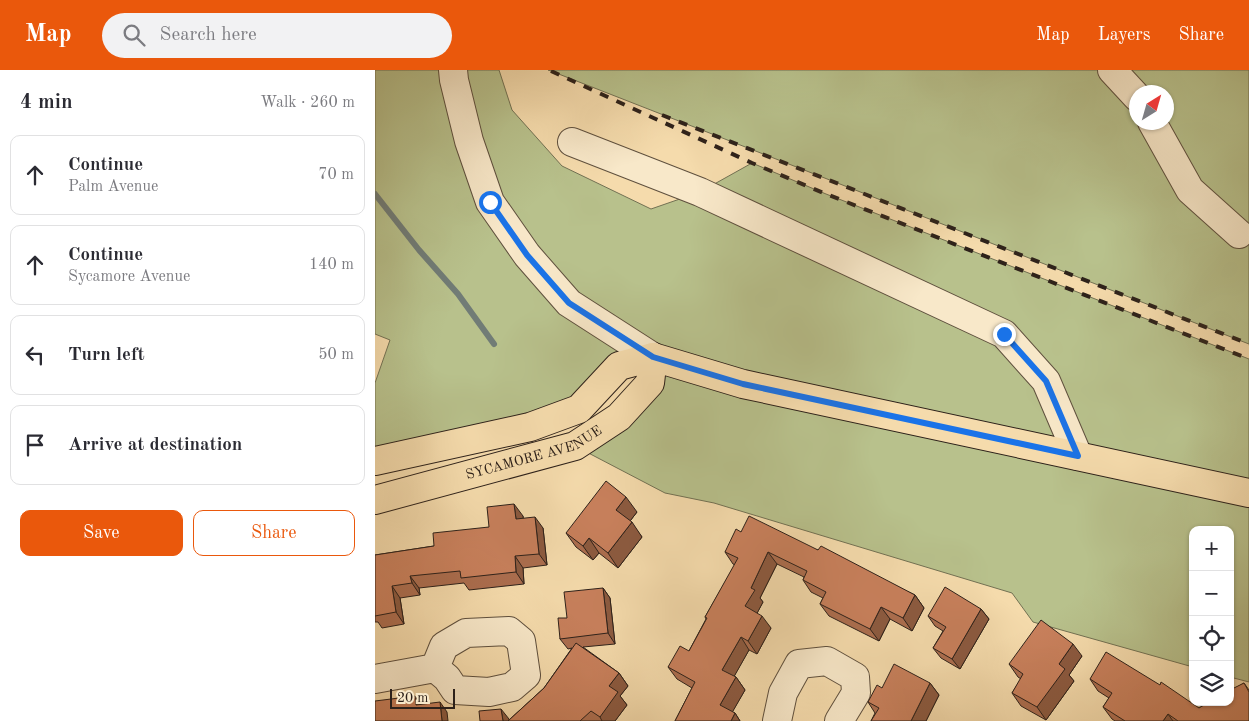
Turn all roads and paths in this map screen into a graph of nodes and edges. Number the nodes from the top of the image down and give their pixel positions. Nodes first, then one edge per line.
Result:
1 (453, 70) edge
2 (1113, 70) edge
3 (1129, 88) edge
4 (1156, 130) edge
5 (573, 142) dead end
6 (1239, 234) dead end
7 (653, 357) junction
8 (1078, 456) junction
9 (375, 461) edge
10 (1249, 493) edge
11 (375, 500) edge
12 (435, 668) dead end
13 (375, 679) edge
14 (777, 721) edge
15 (839, 721) edge

1 - 7 street
2 - 3 street
4 - 6 street
5 - 8 street
7 - 8 main road
7 - 9 main road, SYCAMORE AVENUE
7 - 11 main road, SYCAMORE AVENUE
8 - 10 main road
12 - 13 street
14 - 15 street

